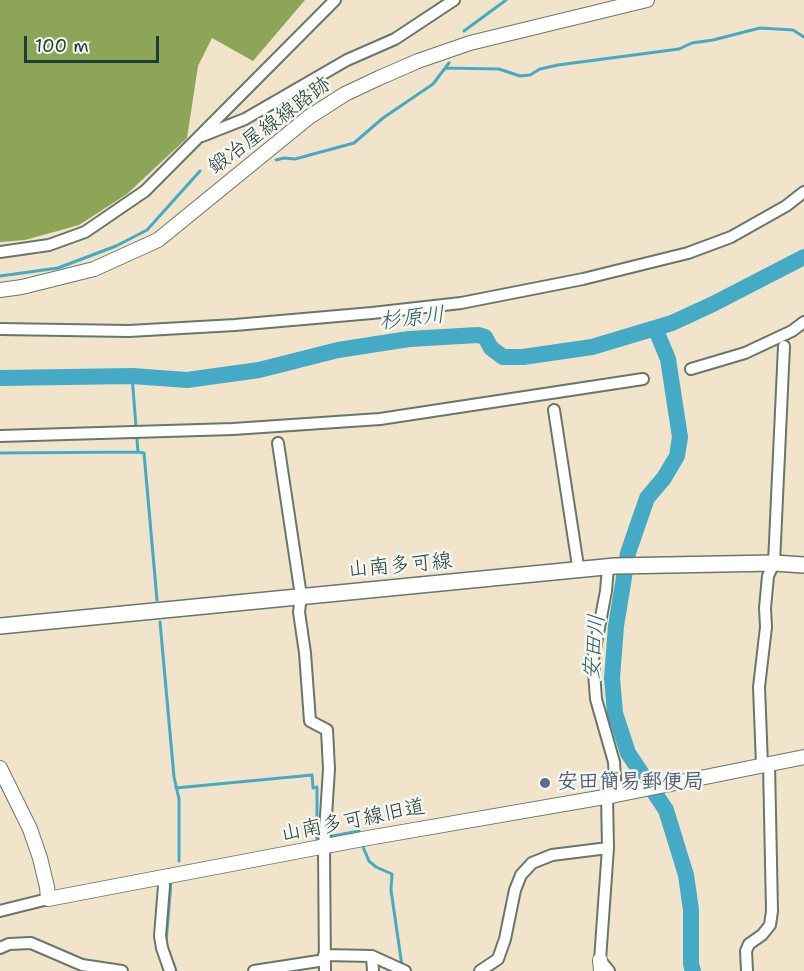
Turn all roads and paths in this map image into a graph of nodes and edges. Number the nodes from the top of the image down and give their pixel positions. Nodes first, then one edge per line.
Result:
1 (335, 0) edge
2 (454, 0) edge
3 (647, 0) edge
4 (198, 137) junction
5 (804, 192) edge
6 (0, 252) edge
7 (0, 290) edge
8 (804, 322) edge
9 (0, 329) edge
10 (784, 346) dead end
11 (691, 369) dead end
12 (643, 379) dead end
13 (554, 410) dead end
14 (0, 436) edge
15 (278, 443) dead end
16 (774, 563) junction
17 (804, 565) edge
18 (612, 567) junction
19 (576, 570) junction
20 (301, 597) junction
21 (0, 626) edge
22 (804, 757) edge
23 (766, 764) junction
24 (0, 768) edge
25 (611, 795) junction
26 (324, 847) junction
27 (608, 848) junction
28 (162, 878) junction
29 (48, 900) junction
30 (0, 911) edge
31 (0, 948) edge
32 (372, 956) junction
33 (324, 962) edge
34 (604, 967) edge
35 (122, 971) edge
36 (170, 971) edge
37 (254, 971) edge
38 (373, 971) edge
39 (405, 971) edge
40 (480, 971) edge
41 (747, 971) edge

1 - 4 street
2 - 4 street
3 - 7 street, 鍛冶屋線線路跡
4 - 6 street
5 - 9 street
8 - 11 street
10 - 16 street
12 - 14 street
13 - 19 street
15 - 20 street
16 - 17 main road, 山南多可線
16 - 18 main road, 山南多可線
16 - 23 street
18 - 19 main road, 山南多可線
18 - 25 street
19 - 20 main road, 山南多可線
20 - 21 main road, 山南多可線
20 - 26 street
22 - 23 street, 山南多可線旧道
23 - 25 street, 山南多可線旧道
23 - 41 street
24 - 29 street
25 - 26 street, 山南多可線旧道
25 - 27 street
26 - 28 street, 山南多可線旧道
26 - 33 street
27 - 34 street
27 - 40 street
28 - 29 street, 山南多可線旧道
28 - 36 street
29 - 30 street
31 - 35 street
32 - 33 street
32 - 38 street
32 - 39 street
33 - 37 street

